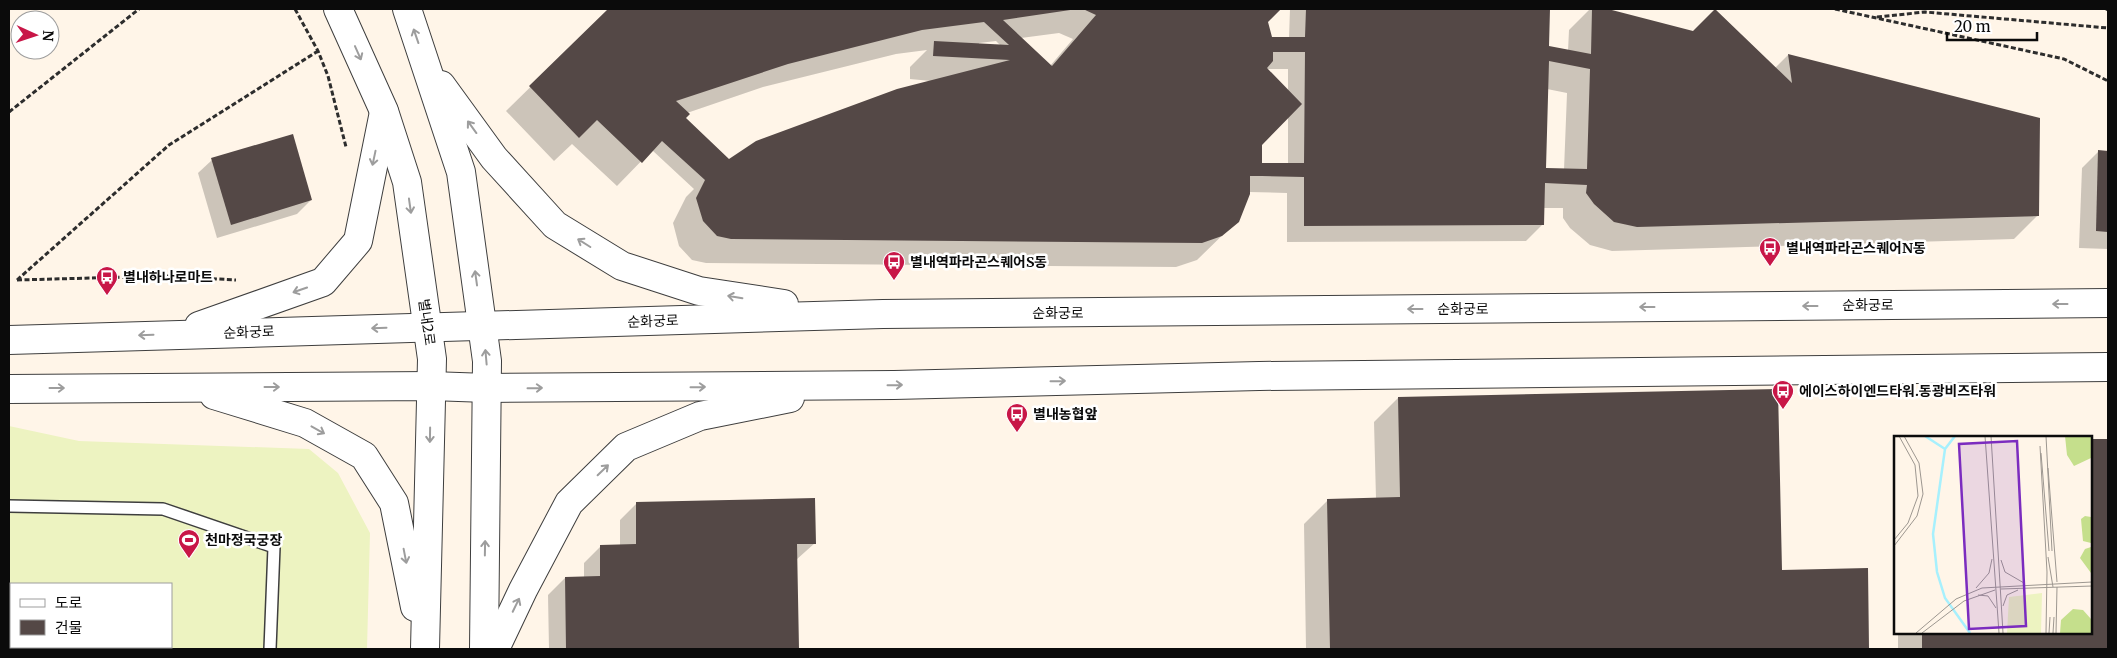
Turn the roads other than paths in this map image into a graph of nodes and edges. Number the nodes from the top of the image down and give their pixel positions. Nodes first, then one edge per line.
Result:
1 (338, 9) edge
2 (407, 9) edge
3 (427, 65) junction
4 (384, 111) junction
5 (2108, 303) edge
6 (852, 315) junction
7 (482, 326) junction
8 (428, 327) junction
9 (178, 334) junction
10 (9, 340) edge
11 (2108, 367) edge
12 (859, 385) junction
13 (431, 386) junction
14 (189, 387) junction
15 (487, 388) junction
16 (9, 389) edge
17 (9, 506) edge
18 (270, 649) edge
19 (424, 649) edge
20 (484, 649) edge
21 (495, 649) edge

1 -> 4 street, 별내2로
3 -> 2 street
6 -> 3 street
7 -> 3 street
4 -> 8 street, 별내2로
4 -> 9 street
5 -> 6 street, 순화궁로
6 - 7 street, 순화궁로
7 - 8 street, 순화궁로
15 -> 7 street
8 -> 9 street, 순화궁로
8 - 13 street, 별내2로
9 -> 10 street, 순화궁로
12 -> 11 street
15 -> 12 street
21 -> 12 street
14 -> 13 street
13 - 15 street
13 -> 19 street, 별내2로
16 -> 14 street
14 -> 19 street
20 -> 15 street
17 - 18 lane

